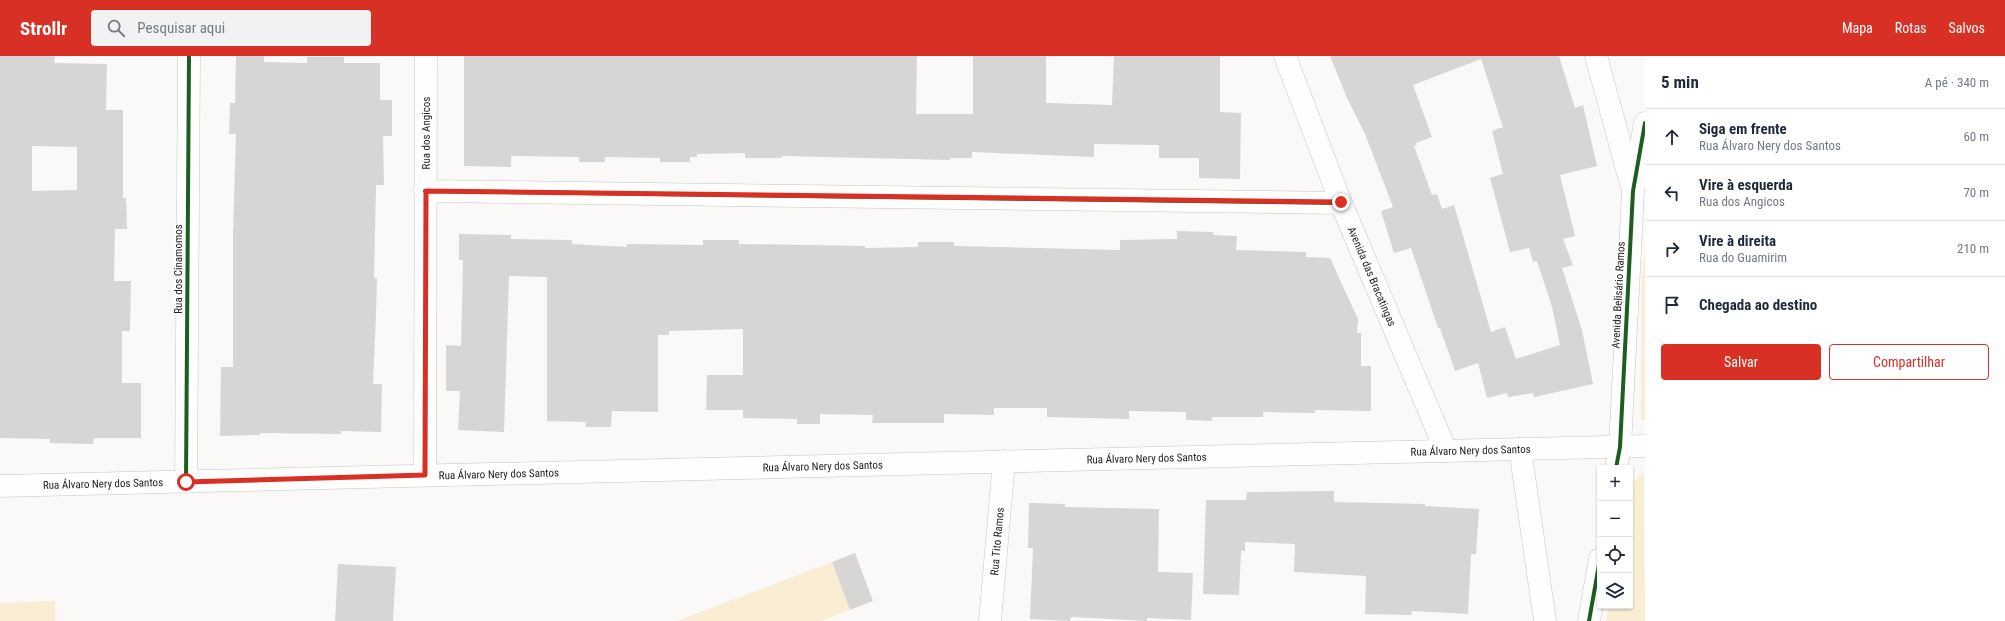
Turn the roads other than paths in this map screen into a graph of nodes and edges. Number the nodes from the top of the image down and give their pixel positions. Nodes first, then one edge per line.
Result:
1 (189, 56) edge
2 (426, 56) edge
3 (1284, 56) edge
4 (1596, 56) edge
5 (1645, 124) edge
6 (426, 191) junction
7 (1633, 191) junction
8 (1341, 202) junction
9 (1634, 446) edge
10 (1520, 449) junction
11 (1446, 451) junction
12 (1004, 461) junction
13 (1618, 465) edge
14 (425, 475) junction
15 (186, 482) junction
16 (0, 486) edge
17 (1598, 573) edge
18 (1540, 616) edge
19 (990, 621) edge
20 (1589, 621) edge

1 - 15 street, Rua dos Cinamomos
2 - 6 street, Rua dos Angicos
3 - 8 street, Avenida das Bracatingas
4 - 7 street
5 - 7 street, Avenida Belisário Ramos
6 - 8 street
6 - 14 street, Rua dos Angicos
7 - 9 street, Avenida Belisário Ramos
8 - 11 street, Avenida das Bracatingas
9 - 10 street, Rua Álvaro Nery dos Santos
9 - 13 street, Avenida Belisário Ramos
10 - 11 street, Rua Álvaro Nery dos Santos
10 - 18 street
11 - 12 street, Rua Álvaro Nery dos Santos
12 - 14 street, Rua Álvaro Nery dos Santos
12 - 19 street, Rua Tito Ramos
14 - 15 street, Rua Álvaro Nery dos Santos
15 - 16 street, Rua Álvaro Nery dos Santos
17 - 20 street

